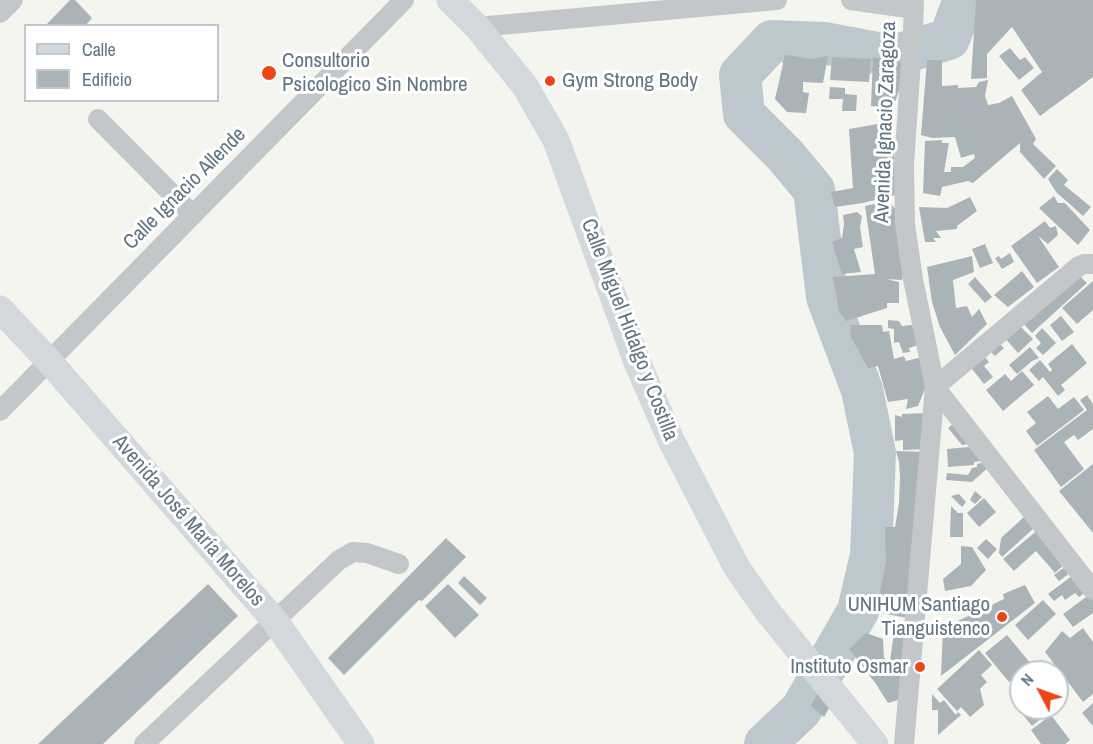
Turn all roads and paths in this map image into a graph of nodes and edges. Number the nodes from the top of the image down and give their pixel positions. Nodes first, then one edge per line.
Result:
1 (13, 0) edge
2 (404, 0) edge
3 (450, 0) edge
4 (777, 0) edge
5 (851, 0) edge
6 (914, 5) edge
7 (0, 13) edge
8 (477, 27) junction
9 (98, 119) dead end
10 (193, 215) junction
11 (1086, 265) edge
12 (0, 309) edge
13 (48, 360) junction
14 (935, 387) junction
15 (0, 411) edge
16 (399, 564) dead end
17 (1093, 590) edge
18 (275, 621) junction
19 (144, 744) edge
20 (361, 744) edge
21 (875, 744) edge
22 (904, 744) edge

1 - 7 street
2 - 10 street, Calle Ignacio Allende
3 - 8 main road, Calle Miguel Hidalgo y Costilla
4 - 8 street
5 - 6 street
6 - 14 street, Avenida Ignacio Zaragoza
8 - 21 main road, Calle Miguel Hidalgo y Costilla
9 - 10 street
10 - 13 street, Calle Ignacio Allende
11 - 14 street
12 - 13 main road, Avenida José María Morelos
13 - 15 street, Calle Ignacio Allende
13 - 18 main road, Avenida José María Morelos
14 - 17 street
14 - 22 street
16 - 18 street
18 - 19 street
18 - 20 main road, Avenida José María Morelos

